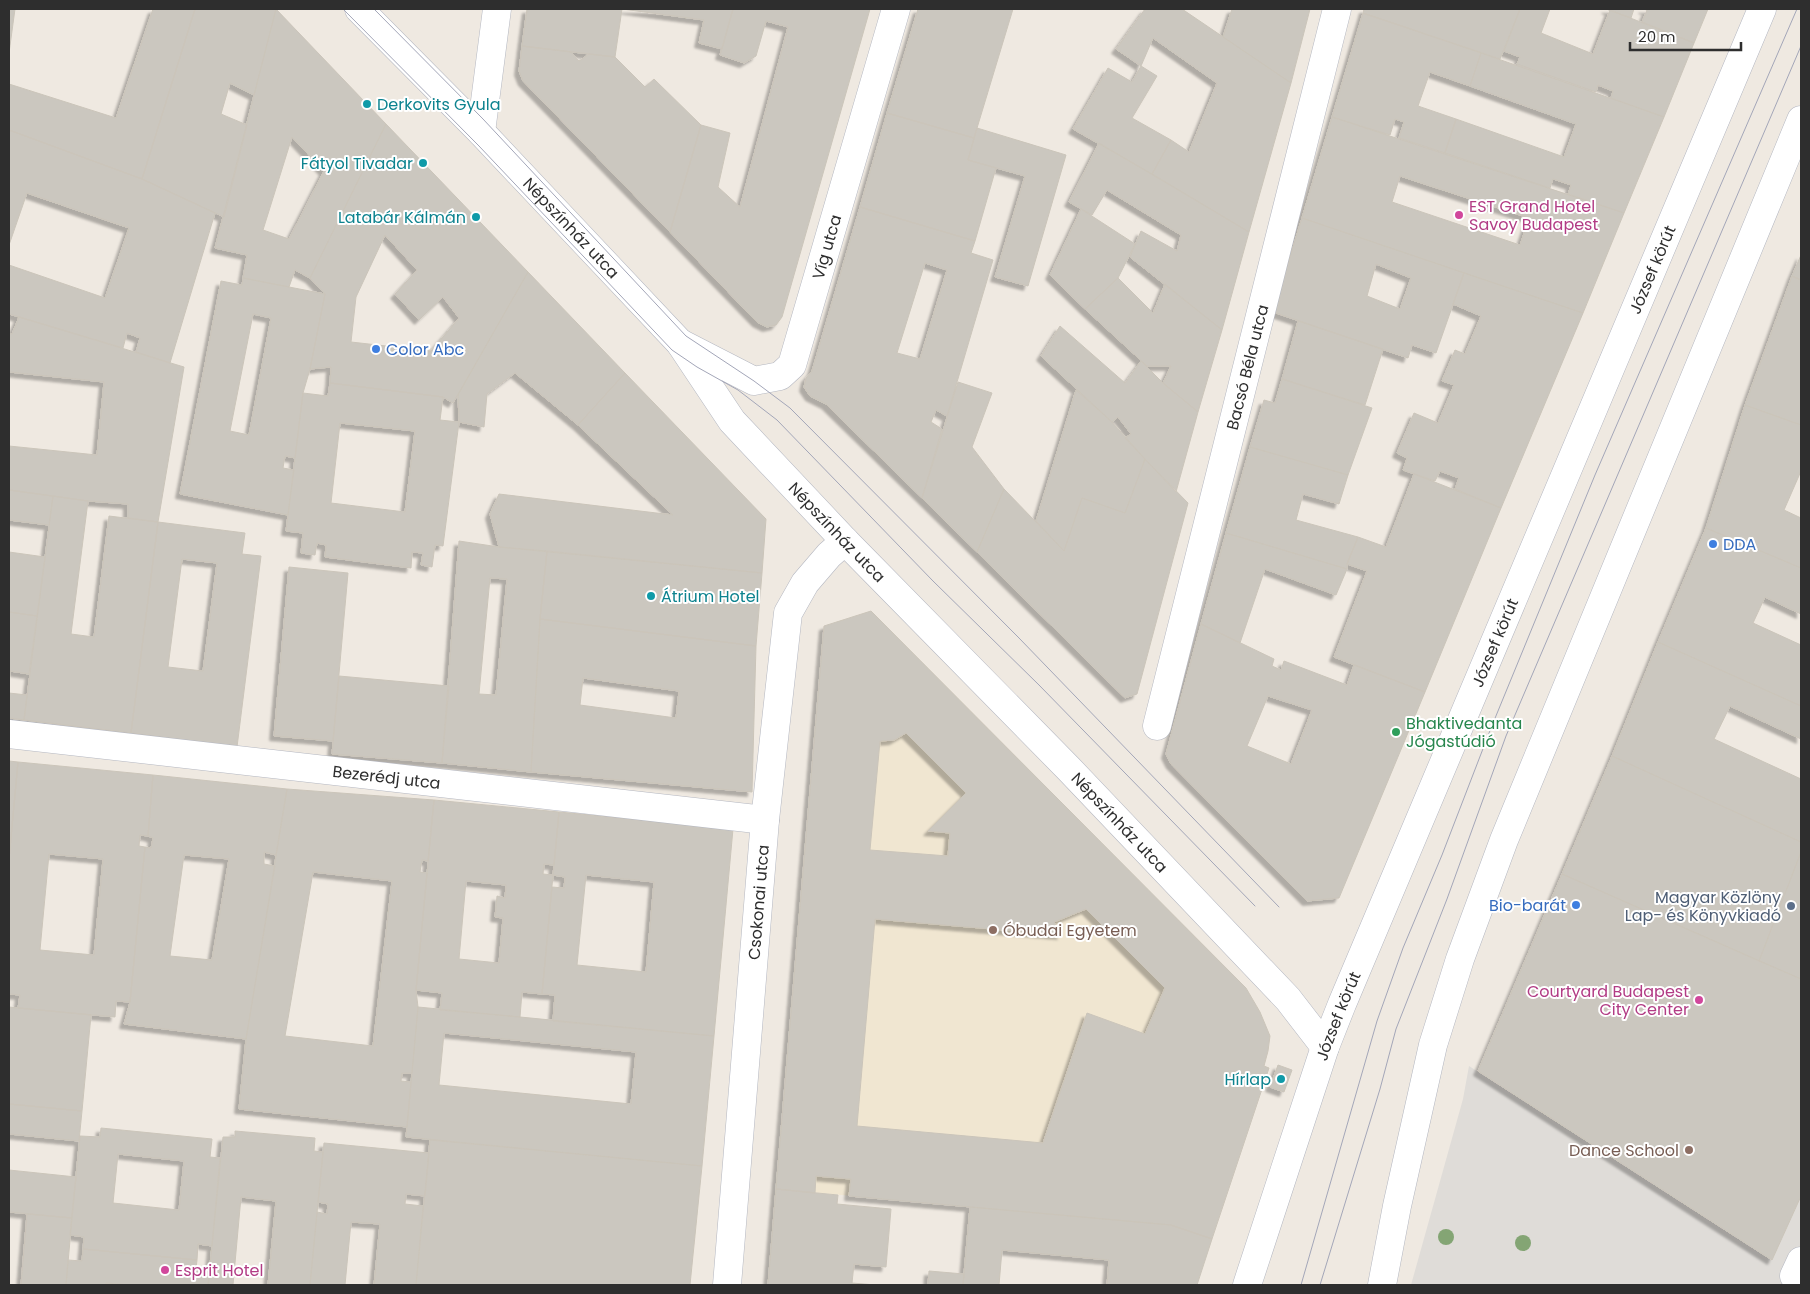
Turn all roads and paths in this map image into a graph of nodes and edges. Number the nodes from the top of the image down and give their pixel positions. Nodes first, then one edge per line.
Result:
1 (358, 9) edge
2 (497, 9) edge
3 (896, 9) edge
4 (1337, 9) edge
5 (1762, 9) edge
6 (1801, 120) edge
7 (481, 132) junction
8 (680, 343) junction
9 (845, 541) junction
10 (1157, 726) dead end
11 (9, 734) edge
12 (766, 820) junction
13 (1325, 1048) junction
14 (727, 1285) edge
15 (1247, 1285) edge
16 (1382, 1285) edge

1 - 7 street, Népszínház utca
2 - 7 street
3 - 8 street, Víg utca
4 - 10 street, Bacsó Béla utca
5 - 13 street, József körút
6 - 16 street
7 - 8 street, Népszínház utca
8 - 9 street, Népszínház utca
9 - 12 street, Csokonai utca
9 - 13 street, Népszínház utca
11 - 12 street, Bezerédj utca
12 - 14 street, Csokonai utca
13 - 15 street, József körút

